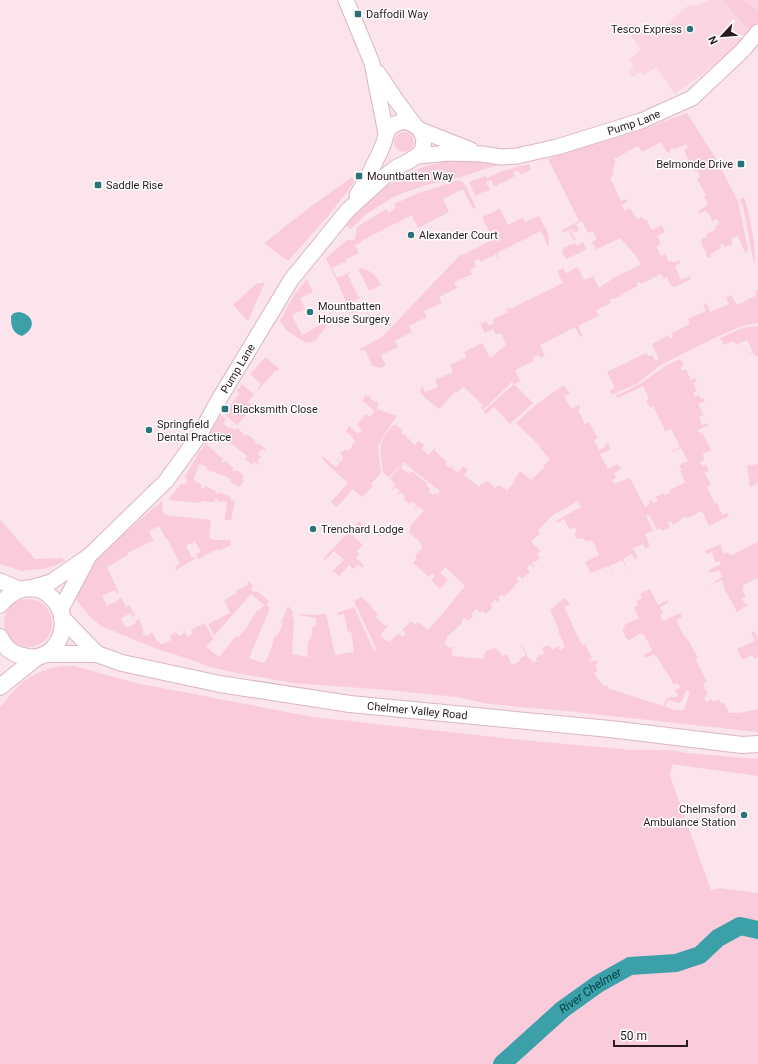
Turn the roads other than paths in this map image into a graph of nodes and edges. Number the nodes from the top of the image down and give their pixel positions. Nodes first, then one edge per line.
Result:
1 (346, 0) edge
2 (758, 32) edge
3 (372, 63) junction
4 (417, 127) junction
5 (385, 138) junction
6 (482, 154) junction
7 (414, 159) junction
8 (347, 211) junction
9 (89, 556) junction
10 (0, 581) edge
11 (25, 588) junction
12 (0, 605) edge
13 (62, 614) junction
14 (0, 638) edge
15 (97, 654) junction
16 (42, 656) junction
17 (0, 687) edge
18 (758, 744) edge
19 (742, 745) junction
20 (758, 750) edge

1 - 3 street
2 - 6 street, Pump Lane
3 - 4 street
3 - 5 street
4 - 5 street, Pump Lane
4 - 6 street, Pump Lane
4 - 7 street
5 - 7 street, Pump Lane
5 - 8 street, Pump Lane
6 - 7 street, Pump Lane
7 - 8 street, Pump Lane
8 - 9 street, Pump Lane
9 - 11 street, Pump Lane
9 - 13 street, Pump Lane
10 - 11 street
11 - 12 main road
11 - 13 main road, Chelmer Valley Road
13 - 15 main road, Chelmer Valley Road
13 - 16 main road
14 - 16 main road, Chelmer Valley Road
15 - 16 main road, Chelmer Valley Road
15 - 19 main road, Chelmer Valley Road
16 - 17 main road
18 - 19 main road, Chelmer Valley Road
19 - 20 main road, Chelmer Valley Road

